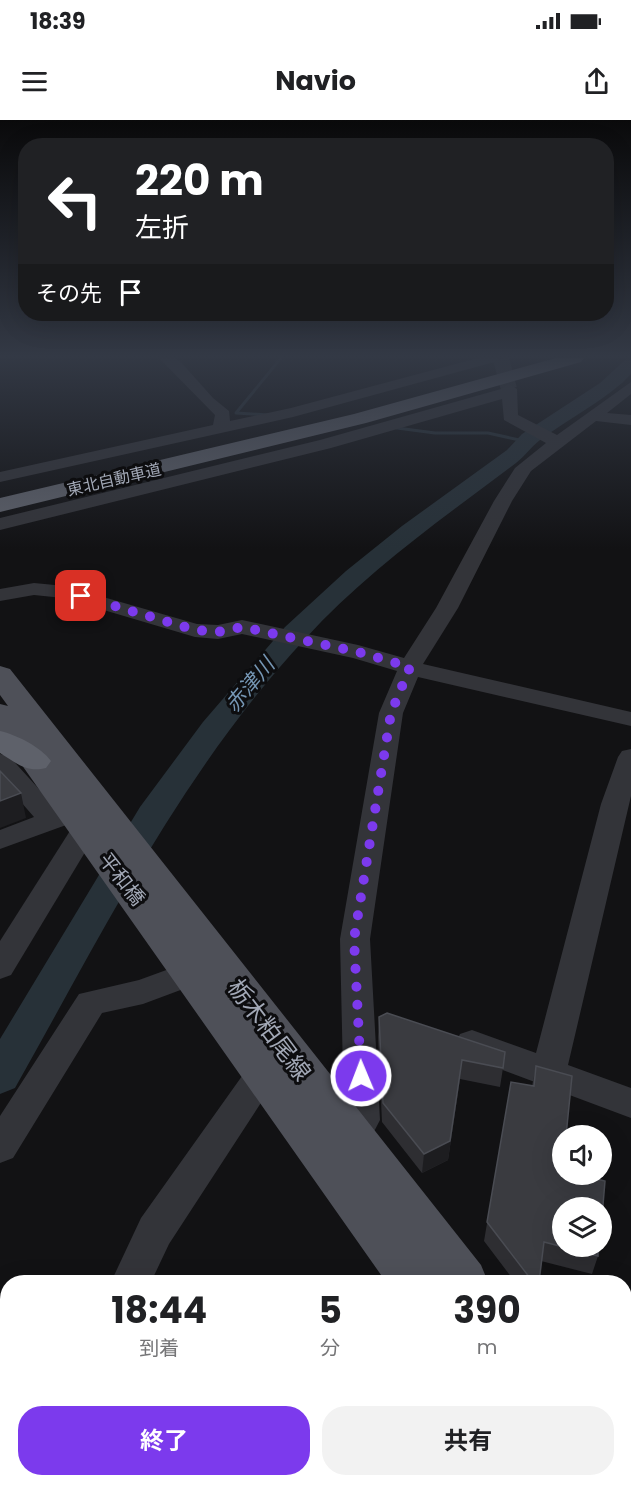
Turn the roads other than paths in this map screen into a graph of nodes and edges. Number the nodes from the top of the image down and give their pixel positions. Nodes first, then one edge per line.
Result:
1 (221, 422) edge
2 (251, 422) edge
3 (301, 422) edge
4 (348, 422) edge
5 (401, 422) edge
6 (517, 422) edge
7 (587, 422) edge
8 (220, 429) junction
9 (559, 443) junction
10 (0, 477) edge
11 (0, 493) edge
12 (0, 505) edge
13 (0, 524) edge
14 (0, 595) edge
15 (410, 667) junction
16 (0, 675) edge
17 (0, 713) edge
18 (631, 719) edge
19 (0, 740) edge
20 (631, 757) edge
21 (35, 761) junction
22 (0, 762) edge
23 (85, 821) junction
24 (0, 840) edge
25 (157, 903) junction
26 (0, 967) edge
27 (191, 973) junction
28 (359, 1008) junction
29 (393, 1019) edge
30 (448, 1036) edge
31 (549, 1071) junction
32 (264, 1072) junction
33 (631, 1103) edge
34 (337, 1146) junction
35 (0, 1147) edge
36 (134, 1275) edge
37 (411, 1275) edge
38 (456, 1275) edge

1 - 8 street
2 - 8 street
3 - 11 highway, 東北自動車道
4 - 12 highway, 東北自動車道
5 - 13 street
6 - 9 street
7 - 9 street
8 - 10 street
9 - 15 street
14 - 15 street
15 - 18 street
15 - 28 street
16 - 23 main road
17 - 21 main road
19 - 21 highway
20 - 31 street
21 - 23 main road
22 - 23 street
23 - 24 street
23 - 25 main road, 平和橋
23 - 26 street
25 - 27 main road, 栃木粕尾線
25 - 34 main road, 栃木粕尾線
27 - 32 main road, 栃木粕尾線
27 - 35 street
28 - 29 street
28 - 34 street
30 - 31 street
31 - 33 street
32 - 34 main road, 栃木粕尾線
32 - 36 street
34 - 37 main road, 栃木粕尾線
34 - 38 main road, 栃木粕尾線

